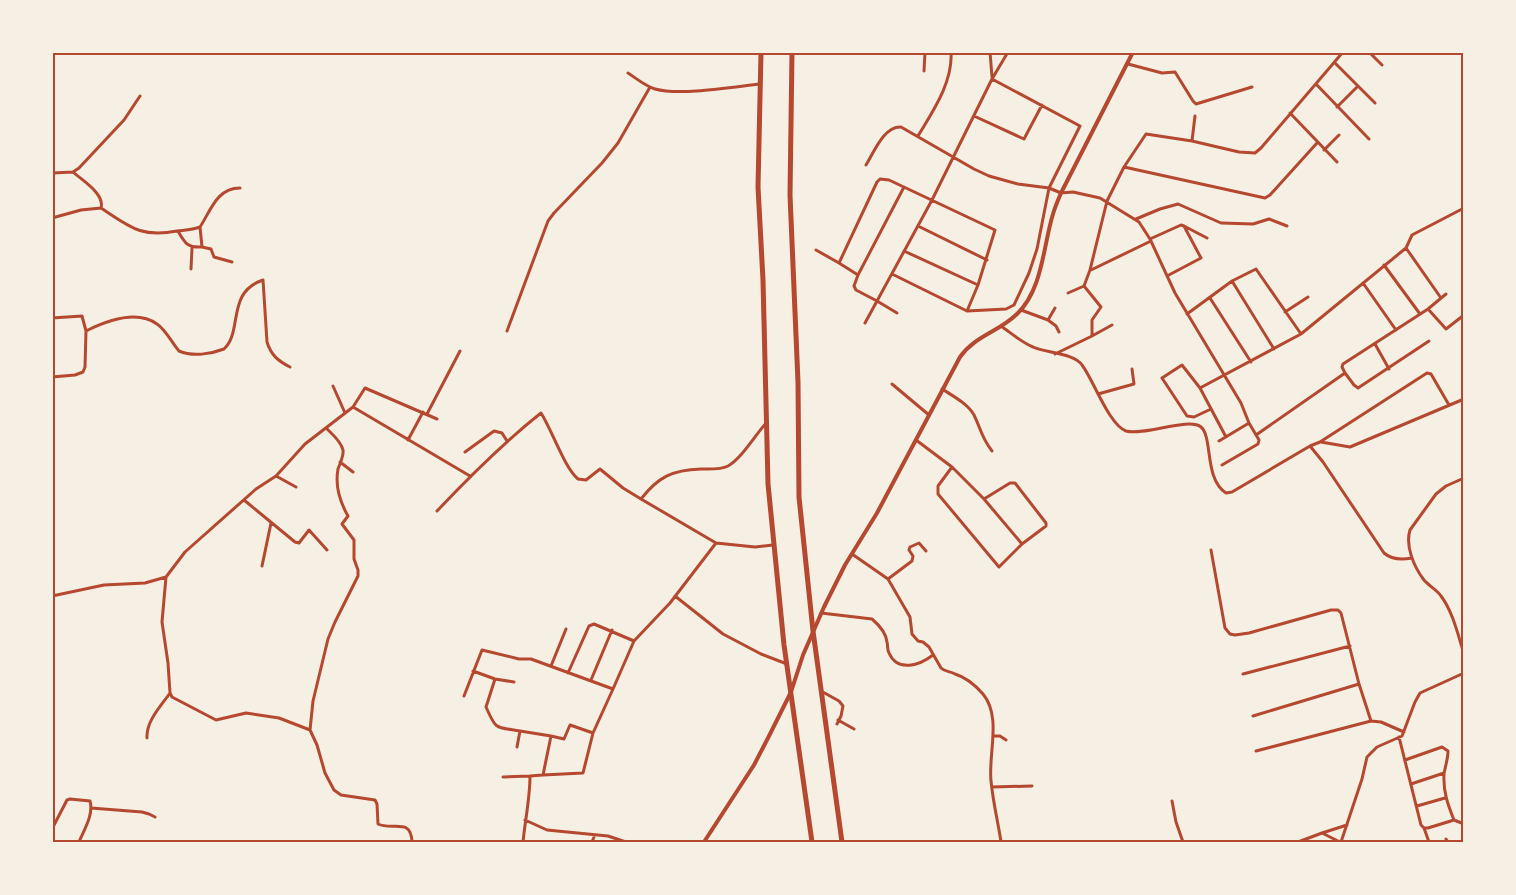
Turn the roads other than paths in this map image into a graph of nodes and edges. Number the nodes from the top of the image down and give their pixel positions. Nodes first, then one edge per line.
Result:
1 (761, 52) edge
2 (792, 52) edge
3 (925, 52) edge
4 (951, 52) edge
5 (990, 52) edge
6 (1008, 52) edge
7 (1133, 52) edge
8 (1344, 52) edge
9 (1369, 52) edge
10 (1335, 63) junction
11 (1128, 64) junction
12 (1382, 64) dead end
13 (924, 71) dead end
14 (628, 73) dead end
15 (992, 79) junction
16 (760, 84) junction
17 (1316, 84) junction
18 (650, 87) junction
19 (1252, 87) dead end
20 (1357, 87) junction
21 (140, 96) dead end
22 (1374, 103) dead end
23 (1042, 105) junction
24 (1337, 107) junction
25 (1290, 113) junction
26 (974, 116) junction
27 (1195, 116) dead end
28 (1339, 135) dead end
29 (918, 136) junction
30 (1369, 139) dead end
31 (1192, 141) junction
32 (1317, 143) junction
33 (1324, 150) junction
34 (954, 157) junction
35 (1337, 162) dead end
36 (866, 165) dead end
37 (1124, 167) junction
38 (73, 172) junction
39 (52, 173) edge
40 (904, 187) junction
41 (240, 188) dead end
42 (1050, 188) junction
43 (1061, 193) junction
44 (932, 200) junction
45 (1107, 201) junction
46 (101, 208) junction
47 (1464, 208) edge
48 (52, 218) edge
49 (1136, 219) junction
50 (918, 226) junction
51 (1184, 226) junction
52 (1287, 226) dead end
53 (200, 227) junction
54 (178, 231) junction
55 (1206, 238) dead end
56 (1151, 240) junction
57 (202, 247) junction
58 (192, 248) junction
59 (1406, 248) junction
60 (816, 250) dead end
61 (904, 251) junction
62 (987, 260) junction
63 (232, 262) dead end
64 (839, 263) junction
65 (1384, 265) junction
66 (191, 269) dead end
67 (1090, 270) junction
68 (858, 274) junction
69 (892, 274) junction
70 (1167, 276) junction
71 (1232, 282) junction
72 (1362, 283) junction
73 (978, 285) junction
74 (1084, 286) junction
75 (1068, 293) dead end
76 (1446, 294) dead end
77 (1308, 297) dead end
78 (1210, 298) junction
79 (1441, 298) junction
80 (877, 301) junction
81 (1056, 308) dead end
82 (1428, 309) junction
83 (1021, 310) junction
84 (967, 311) junction
85 (1285, 312) junction
86 (897, 313) dead end
87 (1187, 314) junction
88 (1420, 314) junction
89 (1464, 315) edge
90 (52, 318) edge
91 (1048, 320) junction
92 (865, 323) dead end
93 (1112, 325) dead end
94 (1001, 326) junction
95 (1396, 330) junction
96 (86, 331) junction
97 (507, 331) dead end
98 (1059, 332) dead end
99 (1301, 334) junction
100 (1092, 336) junction
101 (1429, 341) dead end
102 (1375, 344) junction
103 (1274, 349) junction
104 (460, 351) dead end
105 (1055, 354) junction
106 (1251, 362) junction
107 (290, 367) dead end
108 (1132, 369) dead end
109 (1389, 369) junction
110 (1345, 373) junction
111 (1224, 374) junction
112 (52, 377) edge
113 (892, 384) dead end
114 (333, 386) dead end
115 (1200, 388) junction
116 (942, 389) junction
117 (1098, 394) junction
118 (1464, 399) edge
119 (1449, 406) junction
120 (353, 407) junction
121 (1211, 410) junction
122 (423, 412) junction
123 (345, 413) junction
124 (427, 414) junction
125 (929, 415) junction
126 (437, 419) dead end
127 (766, 422) junction
128 (1249, 423) junction
129 (326, 428) junction
130 (1256, 435) junction
131 (1226, 438) junction
132 (408, 440) junction
133 (916, 440) junction
134 (507, 441) junction
135 (1219, 441) dead end
136 (1320, 442) junction
137 (1310, 446) junction
138 (466, 452) dead end
139 (992, 452) dead end
140 (340, 462) junction
141 (1222, 465) dead end
142 (952, 467) junction
143 (353, 472) dead end
144 (276, 476) junction
145 (470, 476) junction
146 (1464, 478) edge
147 (296, 487) dead end
148 (984, 499) junction
149 (244, 500) junction
150 (641, 500) junction
151 (437, 511) dead end
152 (271, 523) junction
153 (716, 543) junction
154 (1022, 544) junction
155 (773, 545) junction
156 (327, 550) dead end
157 (1211, 550) dead end
158 (926, 551) dead end
159 (852, 554) junction
160 (1412, 558) junction
161 (262, 566) dead end
162 (166, 577) junction
163 (888, 579) junction
164 (52, 596) edge
165 (675, 596) junction
166 (821, 613) junction
167 (566, 629) dead end
168 (612, 630) junction
169 (813, 631) junction
170 (1464, 632) edge
171 (1457, 634) junction
172 (634, 640) junction
173 (1350, 646) junction
174 (1464, 654) edge
175 (933, 655) junction
176 (788, 664) junction
177 (551, 666) junction
178 (473, 671) junction
179 (568, 673) junction
180 (1464, 673) edge
181 (1243, 674) dead end
182 (495, 679) junction
183 (591, 681) junction
184 (514, 682) dead end
185 (1359, 684) junction
186 (613, 689) junction
187 (820, 691) junction
188 (791, 692) junction
189 (170, 693) junction
190 (464, 696) dead end
191 (1254, 716) dead end
192 (1371, 721) junction
193 (854, 729) dead end
194 (310, 730) junction
195 (520, 731) junction
196 (1404, 732) junction
197 (593, 733) junction
198 (551, 736) junction
199 (992, 736) junction
200 (1399, 737) junction
201 (147, 738) dead end
202 (1006, 740) dead end
203 (516, 747) dead end
204 (1256, 751) dead end
205 (1405, 760) junction
206 (1444, 773) junction
207 (543, 775) junction
208 (530, 776) junction
209 (503, 777) dead end
210 (1411, 784) junction
211 (1032, 786) dead end
212 (992, 787) junction
213 (1445, 798) junction
214 (1172, 801) dead end
215 (1417, 806) junction
216 (91, 808) junction
217 (155, 818) dead end
218 (524, 820) junction
219 (1454, 820) junction
220 (1464, 824) edge
221 (1348, 825) junction
222 (1424, 828) junction
223 (52, 829) edge
224 (1322, 833) junction
225 (594, 837) dead end
226 (79, 842) edge
227 (412, 842) edge
228 (523, 842) edge
229 (592, 842) edge
230 (626, 842) edge
231 (704, 842) edge
232 (812, 842) edge
233 (842, 842) edge
234 (1001, 842) edge
235 (1183, 842) edge
236 (1298, 842) edge
237 (1341, 842) edge
238 (1429, 842) edge

1 - 16 highway
2 - 169 highway
3 - 13 street
4 - 29 street
5 - 15 street
6 - 15 street
7 - 11 main road
8 - 10 street
9 - 12 street
10 - 17 street
10 - 20 street
11 - 19 street
11 - 43 main road
14 - 18 street
15 - 23 street
15 - 26 street
16 - 18 street
16 - 127 highway
17 - 24 street
17 - 25 street
18 - 97 street
20 - 22 street
20 - 24 street
21 - 38 street
23 - 26 street
23 - 42 street
24 - 30 street
25 - 31 street
25 - 32 street
26 - 34 street
27 - 31 street
28 - 33 street
29 - 34 street
29 - 36 street
31 - 37 street
32 - 33 street
32 - 37 street
33 - 35 street
34 - 42 street
34 - 44 street
37 - 45 street
38 - 39 street
38 - 46 street
40 - 44 street
40 - 64 street
40 - 68 street
41 - 53 street
42 - 43 street
42 - 84 street
43 - 45 street
43 - 83 main road
44 - 50 street
44 - 62 street
45 - 49 street
45 - 67 street
46 - 48 street
46 - 54 street
47 - 59 street
49 - 52 street
49 - 56 street
50 - 61 street
50 - 62 street
51 - 55 street
51 - 56 street
51 - 70 street
53 - 54 street
53 - 57 street
54 - 58 street
56 - 67 street
56 - 70 street
57 - 58 street
57 - 63 street
58 - 66 street
59 - 65 street
59 - 79 street
60 - 64 street
61 - 69 street
61 - 73 street
62 - 73 street
64 - 68 street
65 - 72 street
65 - 88 street
67 - 74 street
68 - 80 street
69 - 80 street
69 - 84 street
70 - 87 street
71 - 78 street
71 - 85 street
71 - 103 street
72 - 95 street
72 - 99 street
73 - 84 street
74 - 75 street
74 - 100 street
76 - 79 street
77 - 85 street
78 - 87 street
78 - 106 street
79 - 82 street
80 - 86 street
80 - 92 street
81 - 91 street
82 - 88 street
82 - 89 street
83 - 91 street
83 - 94 main road
85 - 99 street
87 - 111 street
88 - 95 street
90 - 96 street
91 - 98 street
93 - 100 street
94 - 105 street
94 - 116 main road
95 - 102 street
96 - 107 street
96 - 112 street
99 - 103 street
100 - 105 street
101 - 109 street
102 - 109 street
102 - 110 street
103 - 106 street
104 - 124 street
105 - 117 street
106 - 111 street
108 - 117 street
109 - 110 street
110 - 130 street
111 - 115 street
111 - 128 street
113 - 125 street
114 - 123 street
115 - 121 street
115 - 121 street
116 - 125 main road
116 - 139 street
117 - 137 street
118 - 119 street
119 - 136 street
119 - 136 street
120 - 122 street
120 - 123 street
120 - 132 street
121 - 131 street
122 - 124 street
122 - 132 street
123 - 129 street
124 - 126 street
125 - 133 main road
127 - 150 street
127 - 155 highway
128 - 130 street
128 - 131 street
129 - 140 street
129 - 144 street
130 - 141 street
131 - 135 street
132 - 145 street
133 - 142 street
133 - 159 main road
134 - 138 street
134 - 145 street
134 - 150 street
136 - 137 street
137 - 160 street
140 - 143 street
140 - 194 street
142 - 148 street
142 - 154 street
144 - 147 street
144 - 149 street
145 - 151 street
146 - 160 street
148 - 154 street
148 - 154 street
149 - 152 street
149 - 162 street
150 - 153 street
152 - 156 street
152 - 161 street
153 - 155 street
153 - 165 street
155 - 176 highway
157 - 173 street
158 - 163 street
159 - 163 street
159 - 166 main road
160 - 171 street
162 - 164 street
162 - 189 street
163 - 175 street
165 - 172 street
165 - 176 street
166 - 169 main road
166 - 175 street
167 - 177 street
168 - 172 street
168 - 179 street
168 - 183 street
169 - 187 highway
169 - 188 main road
170 - 171 street
171 - 174 street
172 - 186 street
173 - 181 street
173 - 185 street
175 - 199 street
176 - 188 highway
177 - 178 street
177 - 179 street
178 - 182 street
178 - 190 street
179 - 183 street
180 - 196 street
182 - 184 street
182 - 195 street
183 - 186 street
185 - 191 street
185 - 192 street
186 - 197 street
187 - 193 street
187 - 233 highway
188 - 231 main road
188 - 232 highway
189 - 194 street
189 - 201 street
192 - 196 street
192 - 204 street
194 - 227 street
195 - 198 street
195 - 203 street
196 - 200 street
197 - 198 street
197 - 207 street
198 - 207 street
199 - 202 street
199 - 212 street
200 - 205 street
200 - 221 street
205 - 206 street
205 - 210 street
206 - 210 street
206 - 213 street
207 - 208 street
208 - 209 street
208 - 218 street
210 - 215 street
211 - 212 street
212 - 234 street
213 - 215 street
213 - 219 street
214 - 235 street
215 - 222 street
216 - 217 street
216 - 223 street
216 - 226 street
218 - 228 street
218 - 230 street
219 - 220 street
219 - 222 street
221 - 224 street
221 - 237 street
222 - 238 street
224 - 236 street
224 - 237 street
225 - 229 street

